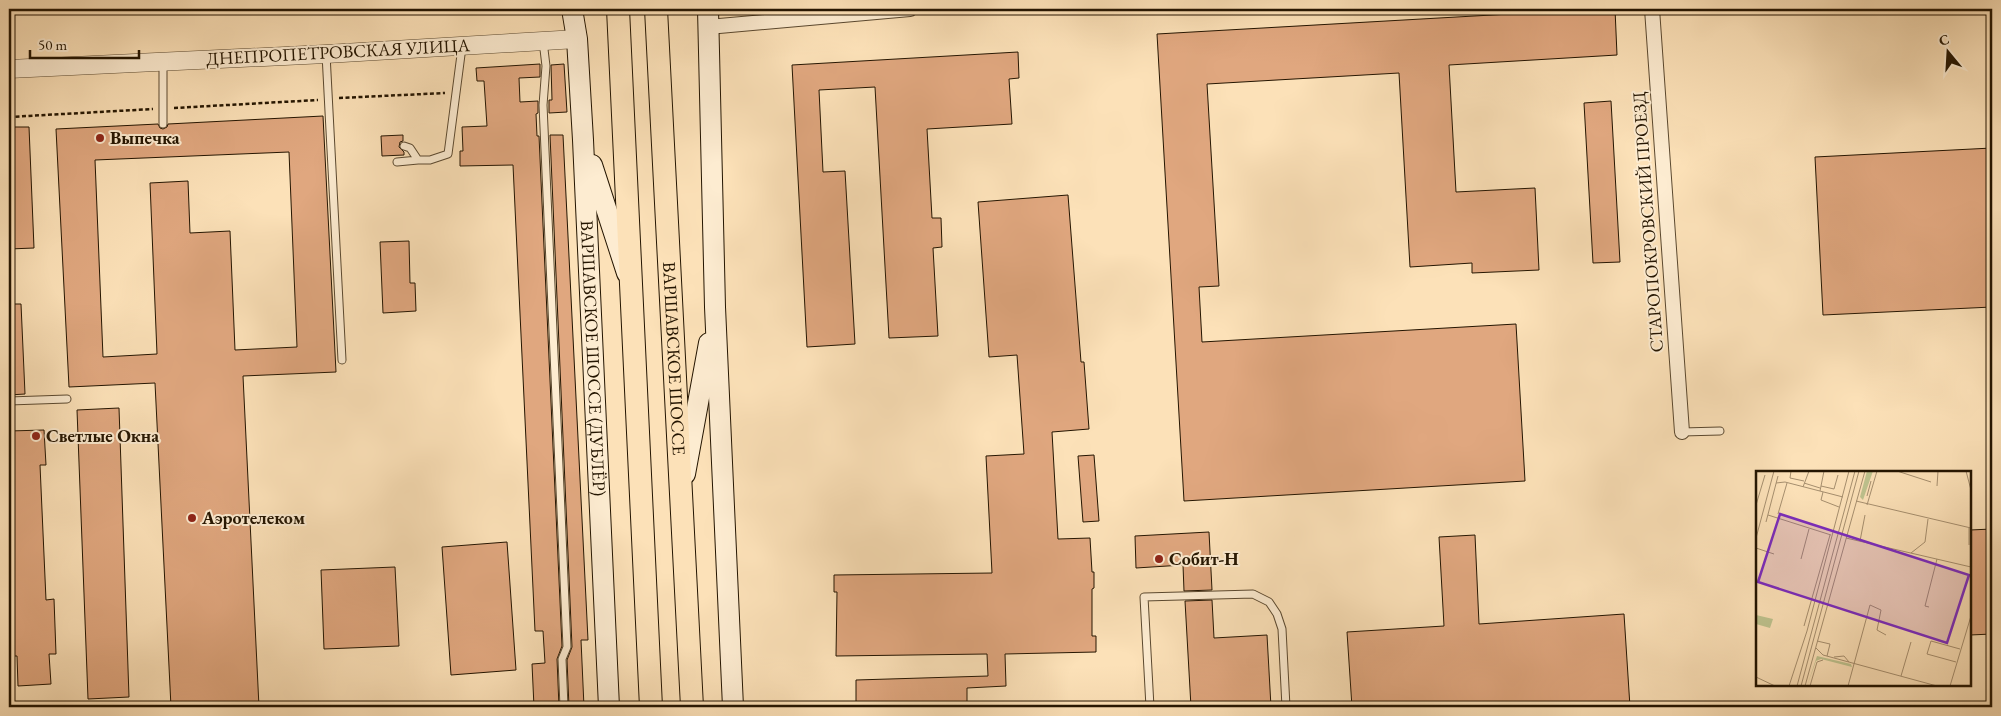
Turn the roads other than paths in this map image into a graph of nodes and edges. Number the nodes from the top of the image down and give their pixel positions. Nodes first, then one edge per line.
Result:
1 (572, 9) edge
2 (618, 9) edge
3 (656, 9) edge
4 (910, 9) edge
5 (1652, 9) edge
6 (851, 11) edge
7 (708, 18) edge
8 (577, 38) junction
9 (543, 41) junction
10 (462, 47) junction
11 (326, 54) junction
12 (163, 61) junction
13 (9, 68) edge
14 (163, 124) dead end
15 (583, 140) junction
16 (404, 146) dead end
17 (418, 160) junction
18 (397, 162) dead end
19 (631, 287) junction
20 (715, 306) junction
21 (342, 360) dead end
22 (67, 399) dead end
23 (9, 401) edge
24 (1720, 431) dead end
25 (1682, 432) joint
26 (681, 502) junction
27 (564, 707) edge
28 (609, 707) edge
29 (651, 707) edge
30 (692, 707) edge
31 (733, 707) edge
32 (1150, 707) edge
33 (1286, 707) edge

1 - 8 main road, ВАРШАВСКОЕ ШОССЕ (ДУБЛЁР)
2 - 19 main road
3 - 26 main road, ВАРШАВСКОЕ ШОССЕ
4 - 6 street
5 - 25 street, СТАРОПОКРОВСКИЙ ПРОЕЗД
6 - 7 street
7 - 20 main road
8 - 9 street, ДНЕПРОПЕТРОВСКАЯ УЛИЦА
8 - 15 main road, ВАРШАВСКОЕ ШОССЕ (ДУБЛЁР)
9 - 10 street, ДНЕПРОПЕТРОВСКАЯ УЛИЦА
9 - 27 lane
10 - 11 street, ДНЕПРОПЕТРОВСКАЯ УЛИЦА
10 - 17 lane
11 - 12 street, ДНЕПРОПЕТРОВСКАЯ УЛИЦА
11 - 21 lane
12 - 13 street, ДНЕПРОПЕТРОВСКАЯ УЛИЦА
12 - 14 lane
15 - 19 main road
15 - 28 main road, ВАРШАВСКОЕ ШОССЕ (ДУБЛЁР)
16 - 17 lane
17 - 18 lane
19 - 29 main road
20 - 26 main road
20 - 31 main road
22 - 23 lane
24 - 25 lane
26 - 30 main road, ВАРШАВСКОЕ ШОССЕ
32 - 33 lane

